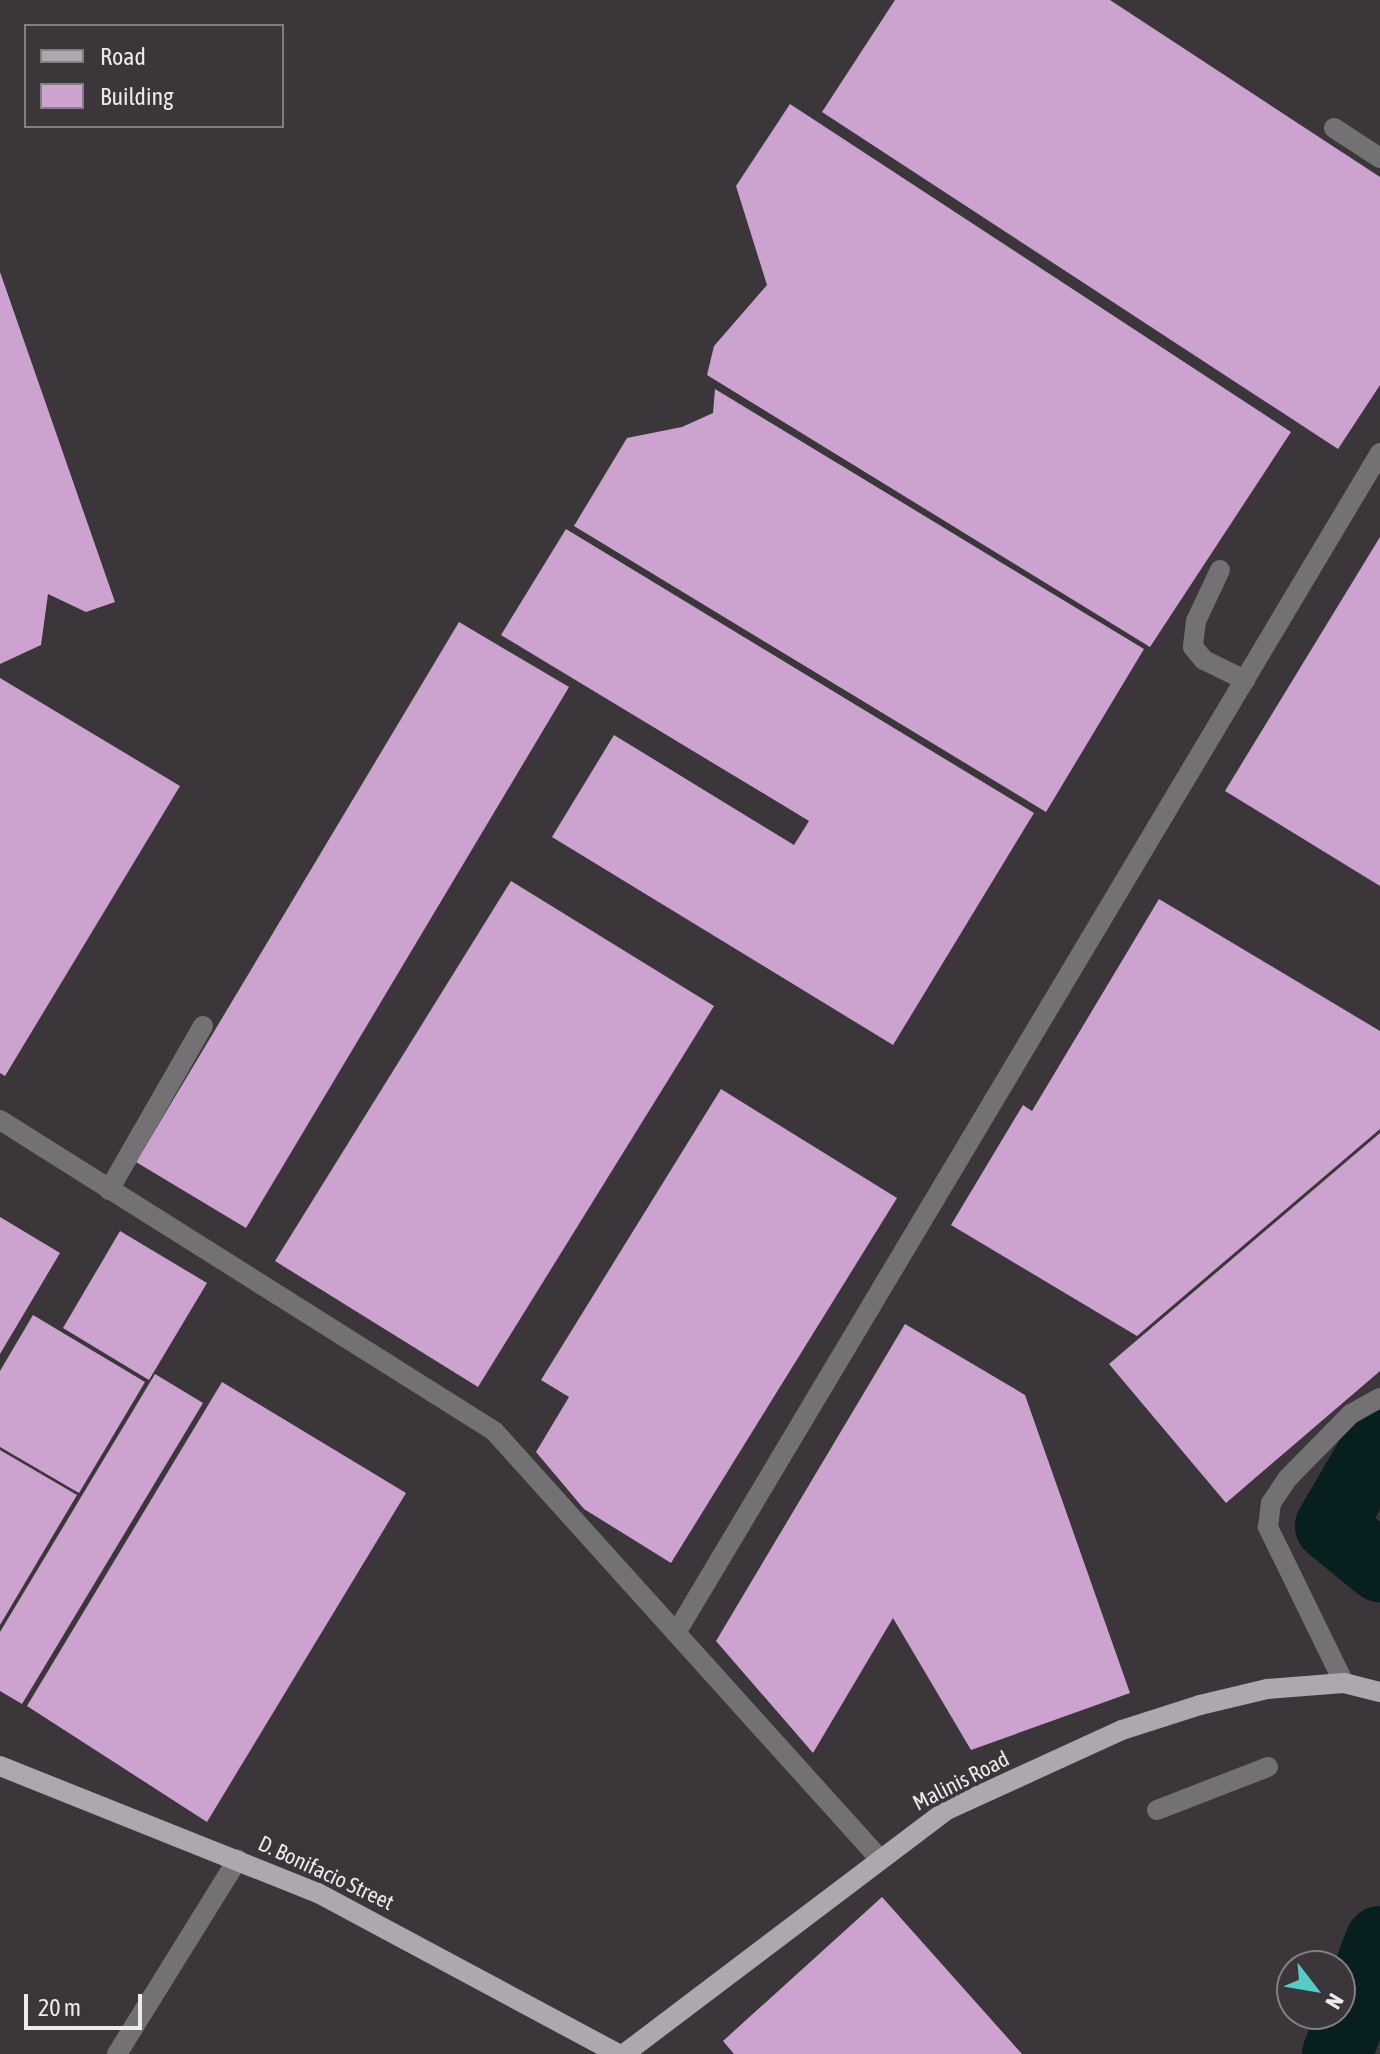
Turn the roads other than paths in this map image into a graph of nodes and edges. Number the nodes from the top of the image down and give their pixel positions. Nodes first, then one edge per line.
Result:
1 (1334, 128) dead end
2 (1380, 158) edge
3 (1380, 453) edge
4 (1220, 570) dead end
5 (1245, 680) junction
6 (203, 1026) dead end
7 (0, 1120) edge
8 (109, 1190) junction
9 (1380, 1398) edge
10 (676, 1633) junction
11 (1344, 1683) junction
12 (1380, 1692) edge
13 (1268, 1767) dead end
14 (1, 1769) edge
15 (1157, 1810) dead end
16 (879, 1858) junction
17 (238, 1859) junction
18 (117, 2054) edge
19 (621, 2054) edge

1 - 2 lane
3 - 5 lane
4 - 5 lane
5 - 10 lane
6 - 8 lane
7 - 8 lane
8 - 10 lane
9 - 11 lane
10 - 16 lane
11 - 12 main road, Malinis Road
11 - 16 main road, Malinis Road
13 - 15 lane
14 - 17 main road, D. Bonifacio Street
16 - 19 main road, Malinis Road
17 - 18 lane
17 - 19 main road, D. Bonifacio Street

